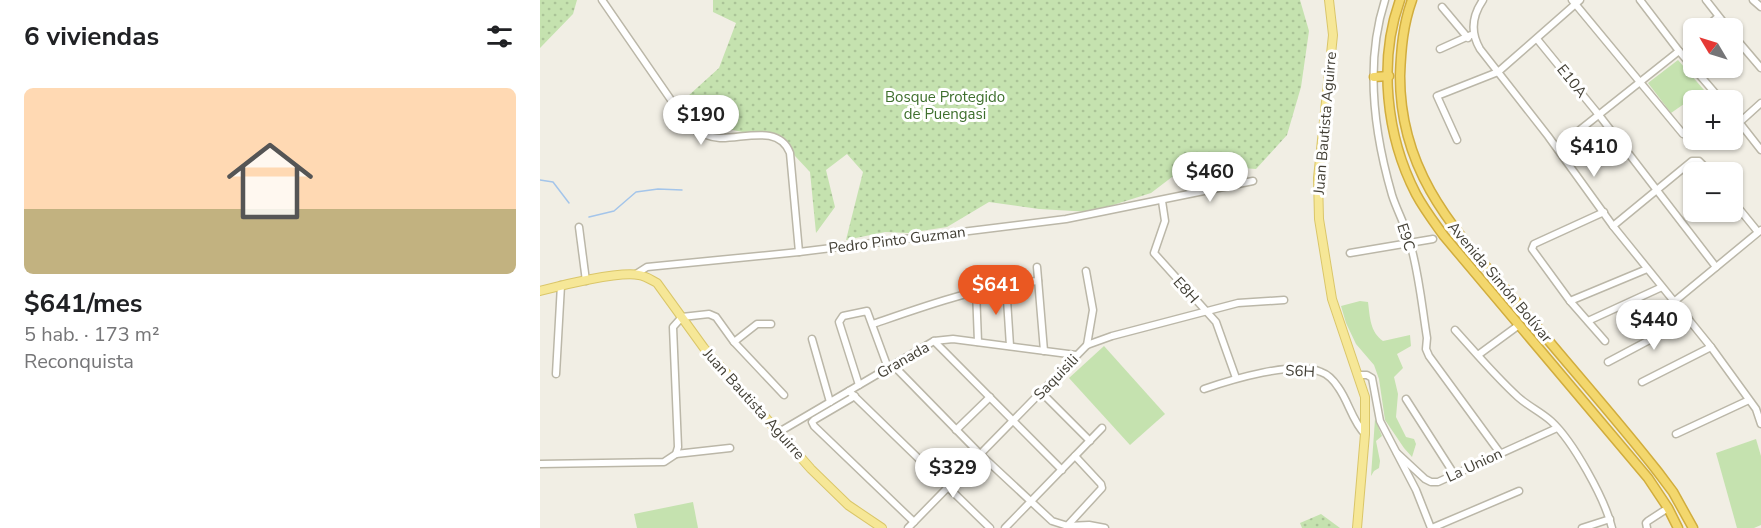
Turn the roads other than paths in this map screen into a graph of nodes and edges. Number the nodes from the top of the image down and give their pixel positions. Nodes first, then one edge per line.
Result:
1 (602, 0) edge
2 (1329, 0) edge
3 (1385, 0) edge
4 (1401, 0) edge
5 (1412, 0) edge
6 (1483, 0) edge
7 (1640, 0) edge
8 (1706, 0) edge
9 (1753, 0) edge
10 (1575, 1) edge
11 (1442, 7) dead end
12 (1761, 7) edge
13 (1718, 17) edge
14 (1471, 35) junction
15 (1537, 39) junction
16 (1743, 47) edge
17 (1440, 49) dead end
18 (1679, 51) junction
19 (1761, 68) edge
20 (1498, 72) junction
21 (1389, 76) junction
22 (1374, 77) junction
23 (1640, 83) junction
24 (1712, 90) edge
25 (1761, 103) edge
26 (1599, 115) junction
27 (1743, 119) edge
28 (1743, 126) edge
29 (1683, 134) dead end
30 (1456, 140) dead end
31 (1557, 148) junction
32 (1761, 150) edge
33 (1683, 168) edge
34 (1253, 181) dead end
35 (1656, 190) junction
36 (1162, 201) junction
37 (1604, 212) junction
38 (1743, 212) edge
39 (1613, 226) junction
40 (579, 227) dead end
41 (1760, 231) edge
42 (1433, 239) dead end
43 (1410, 242) junction
44 (799, 252) junction
45 (1350, 253) dead end
46 (1038, 267) dead end
47 (1716, 267) junction
48 (1647, 269) junction
49 (1086, 271) dead end
50 (636, 274) junction
51 (586, 281) junction
52 (1038, 281) junction
53 (1006, 284) junction
54 (561, 285) junction
55 (1662, 287) junction
56 (976, 290) junction
57 (540, 291) edge
58 (1284, 300) dead end
59 (1570, 301) junction
60 (1675, 301) junction
61 (1207, 313) junction
62 (682, 317) junction
63 (1689, 320) junction
64 (1588, 321) junction
65 (771, 324) dead end
66 (873, 324) junction
67 (1519, 325) junction
68 (1455, 330) dead end
69 (812, 339) dead end
70 (1605, 340) dead end
71 (934, 341) junction
72 (734, 342) junction
73 (978, 342) junction
74 (1087, 345) junction
75 (1010, 346) junction
76 (1711, 347) junction
77 (1044, 351) junction
78 (1076, 355) junction
79 (1478, 355) junction
80 (1608, 362) dead end
81 (890, 367) junction
82 (556, 374) dead end
83 (1360, 375) junction
84 (1236, 378) junction
85 (1642, 382) dead end
86 (859, 385) junction
87 (1204, 389) dead end
88 (849, 391) junction
89 (1041, 392) junction
90 (784, 395) dead end
91 (855, 396) junction
92 (990, 397) junction
93 (1406, 399) dead end
94 (1749, 400) junction
95 (830, 402) junction
96 (1013, 420) junction
97 (1761, 424) edge
98 (1102, 428) dead end
99 (1557, 428) junction
100 (956, 430) junction
101 (779, 432) junction
102 (1365, 434) junction
103 (1676, 434) dead end
104 (1090, 441) junction
105 (730, 448) dead end
106 (1397, 453) junction
107 (1500, 453) junction
108 (676, 454) junction
109 (980, 454) junction
110 (1076, 456) junction
111 (540, 464) edge
112 (1062, 470) junction
113 (1454, 474) junction
114 (948, 487) junction
115 (1519, 492) dead end
116 (1030, 502) junction
117 (1668, 508) junction
118 (1610, 519) junction
119 (914, 522) junction
120 (871, 526) edge
121 (1067, 527) edge
122 (882, 528) edge
123 (908, 528) edge
124 (990, 528) edge
125 (1005, 528) edge
126 (1105, 528) edge
127 (1357, 528) edge
128 (1432, 528) edge
129 (1582, 528) edge
130 (1612, 528) edge
131 (1647, 528) edge
132 (1678, 528) edge
133 (1693, 528) edge

1 - 44 street
2 - 83 main road, Juan Bautista Aguirre
3 - 22 street, E9C
4 - 21 highway, Avenida Simón Bolívar
5 - 133 highway, Avenida Simón Bolívar
6 - 14 street
7 - 18 street
8 - 13 street
9 - 12 street
10 - 15 street
10 - 23 street
11 - 14 street
14 - 17 street
14 - 20 street
15 - 20 street
15 - 26 street, E10A
16 - 19 street
18 - 23 street
18 - 24 street
20 - 30 street
20 - 31 street
21 - 22 highway
21 - 67 highway, Avenida Simón Bolívar
22 - 43 street, E9C
23 - 26 street
23 - 29 street
25 - 27 street
26 - 31 street
26 - 35 street, E10A
28 - 32 street
31 - 37 street
33 - 35 street
34 - 36 street, Pedro Pinto Guzman
35 - 39 street
35 - 47 street, E10A
36 - 44 street, Pedro Pinto Guzman
36 - 61 street, E8H
37 - 39 street
37 - 59 street
38 - 41 street
39 - 48 street
40 - 51 street
41 - 47 street
42 - 43 street
43 - 45 street
43 - 107 street, E9C
44 - 50 street, Pedro Pinto Guzman
46 - 52 street
47 - 60 street
48 - 55 street
48 - 59 street
49 - 74 street
50 - 51 main road, Pedro Pinto Guzman
50 - 62 main road, Juan Bautista Aguirre
51 - 54 main road, Pedro Pinto Guzman
52 - 53 street
52 - 77 street
53 - 56 street
53 - 75 street
54 - 57 main road, Pedro Pinto Guzman
54 - 82 street
55 - 60 street
55 - 64 street
56 - 66 street
56 - 73 street
58 - 61 street, Saquisili
59 - 64 street
60 - 63 street
61 - 74 street, Saquisili
61 - 84 street, E8H
62 - 72 street
62 - 101 main road, Juan Bautista Aguirre
62 - 108 street
63 - 76 street
63 - 80 street
64 - 70 street
65 - 72 street
66 - 81 street
66 - 86 street
67 - 79 street
67 - 117 highway, Avenida Simón Bolívar
68 - 79 street
69 - 95 street
71 - 73 street, Granada
71 - 81 street, Granada
71 - 92 street
72 - 90 street
73 - 75 street, Granada
74 - 78 street, Saquisili
75 - 77 street, Granada
76 - 85 street
76 - 94 street
77 - 78 street, Granada
78 - 89 street, Saquisili
79 - 99 street
81 - 86 street, Granada
81 - 100 street
83 - 102 main road, Juan Bautista Aguirre
83 - 106 street
84 - 87 street, S6H
84 - 102 street, S6H
86 - 88 street, Granada
88 - 91 street
88 - 95 street, Granada
89 - 96 street, Saquisili
89 - 104 street
91 - 114 street
91 - 119 street
92 - 96 street
92 - 100 street
93 - 113 street
94 - 97 street
94 - 103 street
95 - 101 street, Granada
96 - 109 street, Saquisili
96 - 112 street
98 - 104 street
99 - 107 street, La Union
99 - 118 street
100 - 109 street
101 - 120 main road, Juan Bautista Aguirre
102 - 127 main road, Juan Bautista Aguirre
104 - 110 street
105 - 108 street
106 - 113 street, La Union
106 - 128 street
107 - 113 street, La Union
108 - 111 street
109 - 114 street, Saquisili
109 - 116 street
110 - 112 street
110 - 121 street
112 - 116 street
114 - 119 street, Saquisili
114 - 124 street
115 - 128 street
116 - 121 street
116 - 125 street
117 - 131 street
117 - 132 highway, Avenida Simón Bolívar
118 - 129 street
118 - 130 street
119 - 123 street, Saquisili
120 - 122 main road, Juan Bautista Aguirre
121 - 126 street

